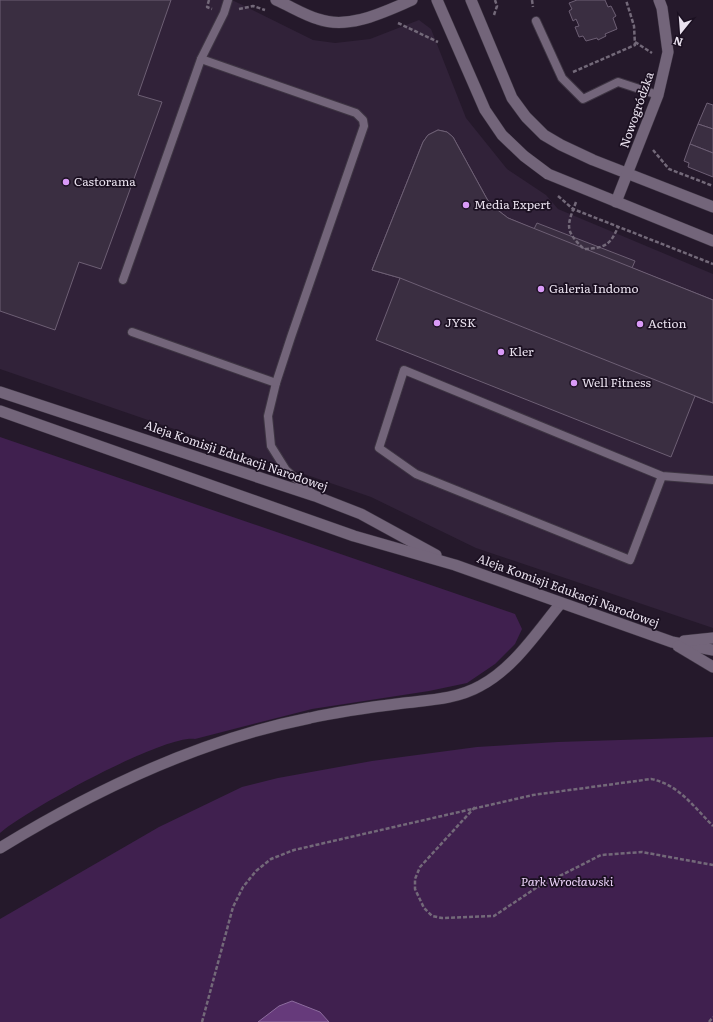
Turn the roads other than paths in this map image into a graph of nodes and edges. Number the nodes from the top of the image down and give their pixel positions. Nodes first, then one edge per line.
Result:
1 (228, 0) edge
2 (276, 0) edge
3 (412, 0) edge
4 (437, 0) edge
5 (471, 0) edge
6 (659, 0) edge
7 (536, 21) dead end
8 (201, 59) junction
9 (658, 95) junction
10 (628, 173) junction
11 (616, 202) junction
12 (713, 207) edge
13 (713, 241) edge
14 (123, 280) dead end
15 (132, 332) dead end
16 (276, 383) junction
17 (0, 392) edge
18 (0, 411) edge
19 (662, 476) junction
20 (713, 480) edge
21 (315, 496) junction
22 (454, 565) junction
23 (561, 603) junction
24 (713, 638) edge
25 (672, 642) junction
26 (713, 650) edge
27 (713, 667) edge
28 (0, 848) edge

1 - 8 lane
2 - 3 street
4 - 11 street
5 - 10 street
6 - 9 street, Nowogródzka
7 - 9 lane
8 - 14 lane
8 - 16 lane
9 - 10 street, Nowogródzka
10 - 11 street, Nowogródzka
10 - 12 street
11 - 13 street
15 - 16 lane
16 - 21 lane
17 - 21 street, Aleja Komisji Edukacji Narodowej
18 - 22 street, Aleja Komisji Edukacji Narodowej
19 - 19 lane
19 - 20 lane
21 - 22 street, Aleja Komisji Edukacji Narodowej
22 - 23 street, Aleja Komisji Edukacji Narodowej
23 - 25 street, Aleja Komisji Edukacji Narodowej
23 - 28 street
24 - 25 street
25 - 26 street, Aleja Komisji Edukacji Narodowej
25 - 27 street, Aleja Komisji Edukacji Narodowej

